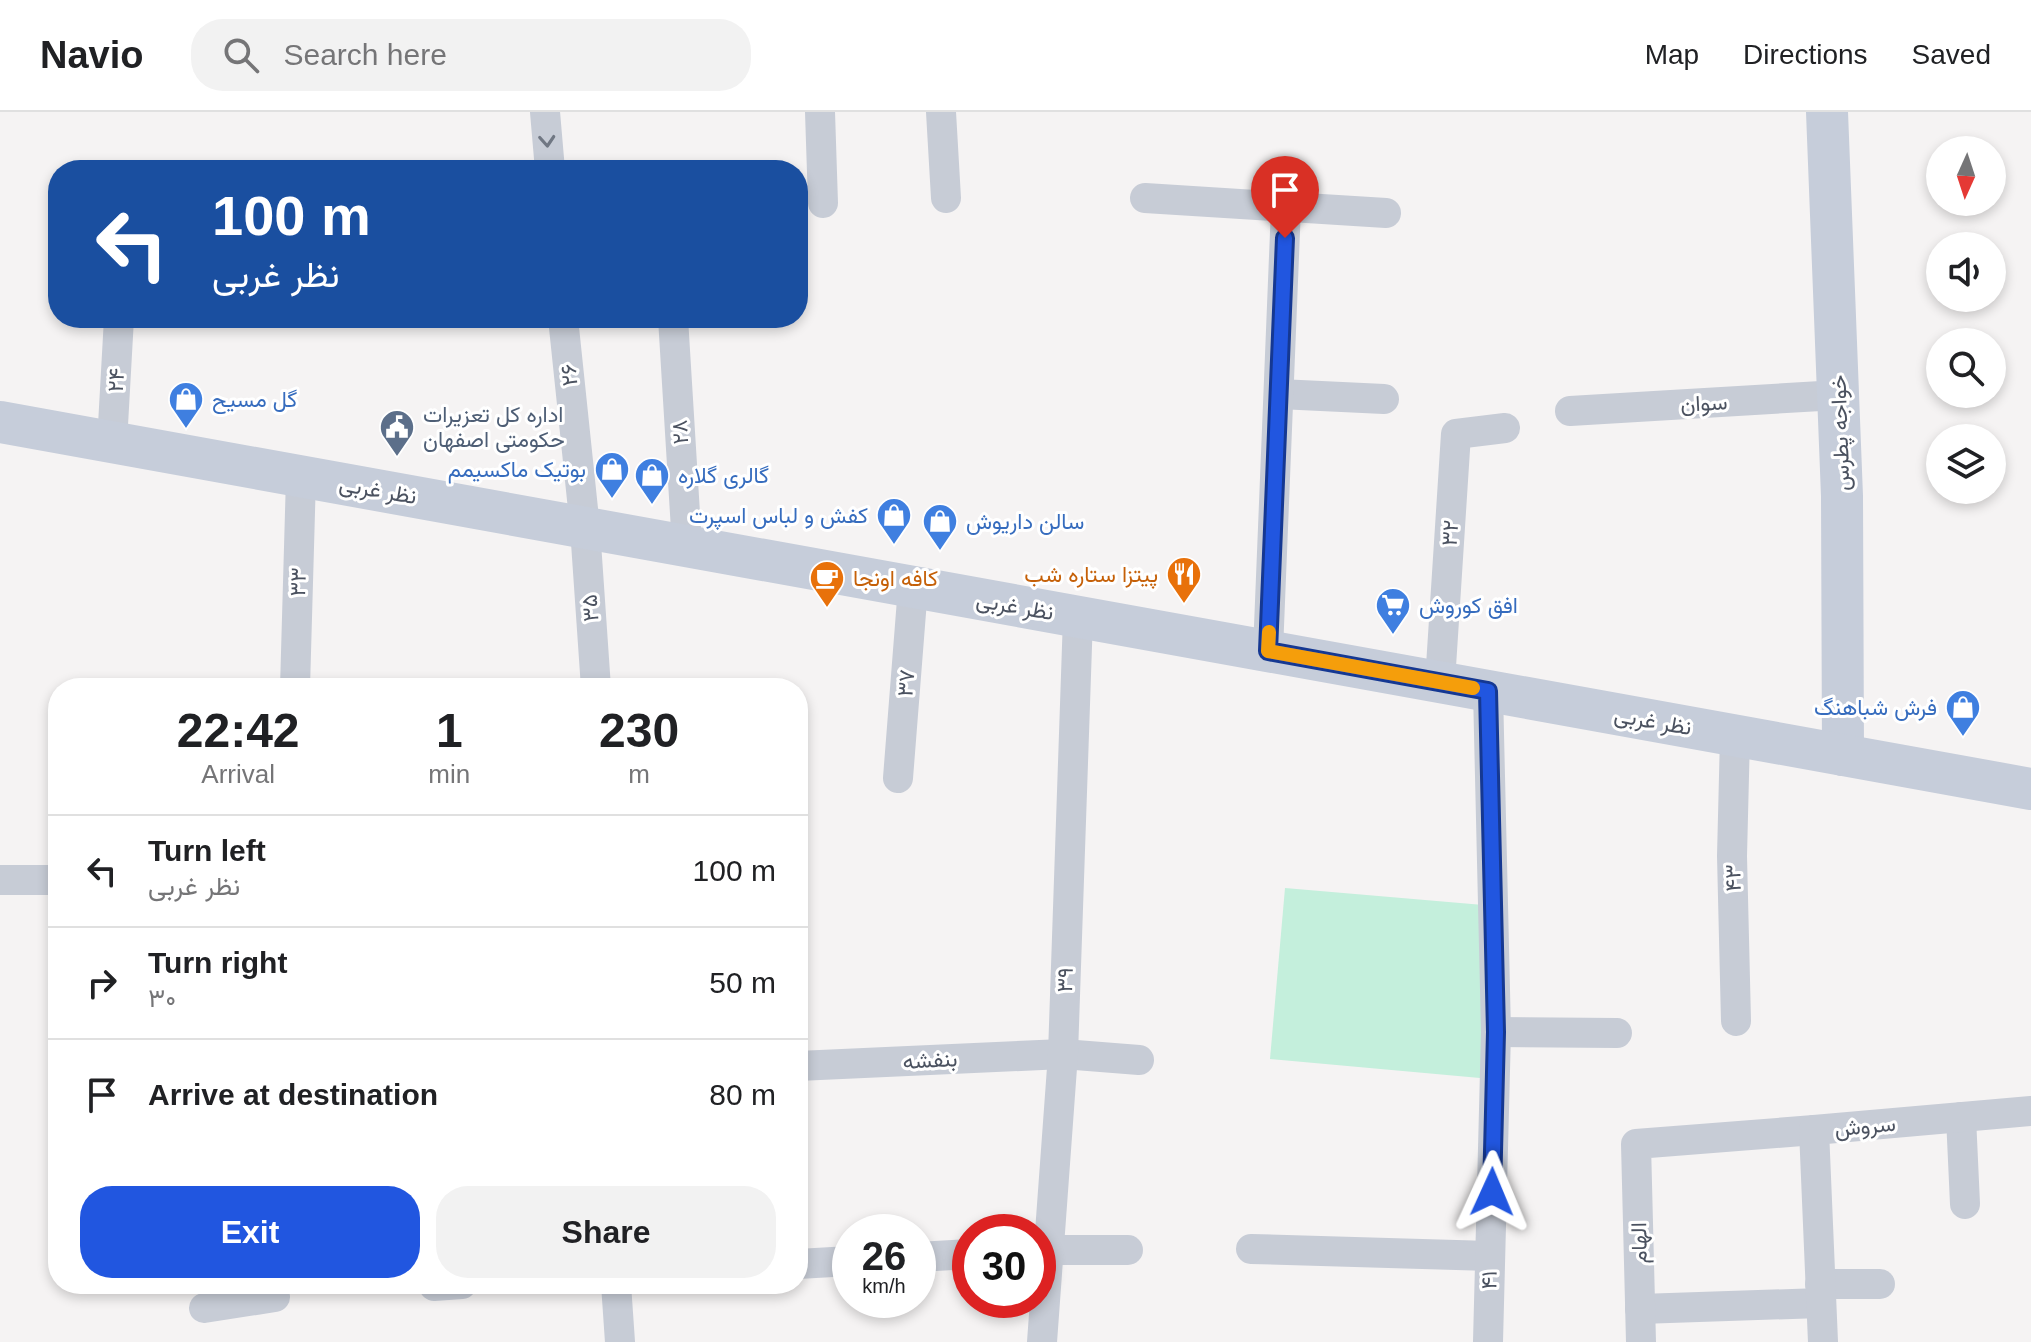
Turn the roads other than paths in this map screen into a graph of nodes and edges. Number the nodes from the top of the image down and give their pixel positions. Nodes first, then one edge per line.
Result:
1 (545, 112) edge
2 (820, 112) edge
3 (941, 112) edge
4 (1827, 112) edge
5 (549, 160) edge
6 (946, 198) dead end
7 (1145, 198) dead end
8 (823, 203) dead end
9 (1286, 207) junction
10 (1386, 213) dead end
11 (118, 328) edge
12 (564, 328) edge
13 (674, 328) edge
14 (1279, 394) junction
15 (1838, 395) junction
16 (1384, 399) dead end
17 (1570, 411) dead end
18 (0, 422) edge
19 (1505, 428) dead end
20 (112, 443) junction
21 (301, 477) junction
22 (585, 528) junction
23 (687, 546) junction
24 (913, 587) junction
25 (1078, 617) junction
26 (1268, 651) junction
27 (295, 678) edge
28 (595, 678) edge
29 (1440, 682) junction
30 (1488, 691) junction
31 (1735, 736) junction
32 (1843, 755) junction
33 (898, 778) dead end
34 (2031, 789) edge
35 (0, 880) edge
36 (48, 880) edge
37 (1736, 1021) dead end
38 (1496, 1032) junction
39 (1617, 1033) dead end
40 (1063, 1054) junction
41 (1139, 1060) dead end
42 (808, 1066) edge
43 (2031, 1111) edge
44 (1961, 1117) junction
45 (1814, 1130) junction
46 (1965, 1204) dead end
47 (1047, 1214) edge
48 (1251, 1249) dead end
49 (1056, 1250) edge
50 (1128, 1250) dead end
51 (1490, 1256) junction
52 (832, 1262) edge
53 (808, 1263) edge
54 (1880, 1284) dead end
55 (275, 1294) edge
56 (617, 1294) edge
57 (1821, 1294) junction
58 (204, 1308) dead end
59 (1640, 1309) junction
60 (1042, 1318) edge
61 (620, 1342) edge
62 (1042, 1342) edge
63 (1488, 1342) edge
64 (1641, 1342) edge
65 (1823, 1342) edge

1 -> 5 street
2 - 8 street
3 - 6 street
4 - 15 main road, خواجه پطرس
7 - 9 street
9 - 10 street
9 - 14 street
11 - 20 street, ۲۴
12 - 22 street, ۲۶
13 - 23 street, ۲۸
14 - 16 street
14 - 26 street
15 - 17 street, سوان
15 - 32 main road, خواجه پطرس
18 - 20 main road, نظر غربی
19 - 29 street, ۳۲
20 - 21 main road, نظر غربی
21 - 22 main road, نظر غربی
21 - 27 street, ۳۳
22 - 23 main road, نظر غربی
22 - 28 street, ۳۵
23 - 24 main road, نظر غربی
24 - 25 main road, نظر غربی
24 - 33 street, ۳۷
25 - 26 main road, نظر غربی
25 - 40 street, ۳۹
26 - 29 main road, نظر غربی
29 - 30 main road, نظر غربی
30 - 31 main road, نظر غربی
30 - 38 street, ۴۱
31 - 32 main road, نظر غربی
31 - 37 street, ۴۳
32 - 34 main road, نظر غربی
35 - 36 street
38 - 39 street
38 - 51 street, ۴۱
40 - 41 street, بنفشه
40 - 42 street, بنفشه
40 - 47 street, ۳۹
43 - 44 street, سروش
44 - 45 street, سروش
44 - 46 street
45 - 57 street, سروش
45 - 59 street, الهام
48 - 51 street
49 - 50 street
51 - 63 street, ۴۱
52 - 53 street
54 - 57 street
55 - 58 street
56 - 61 street
57 - 59 street
57 - 65 street, سروش
59 - 64 street, الهام
60 - 62 street, ۳۹

